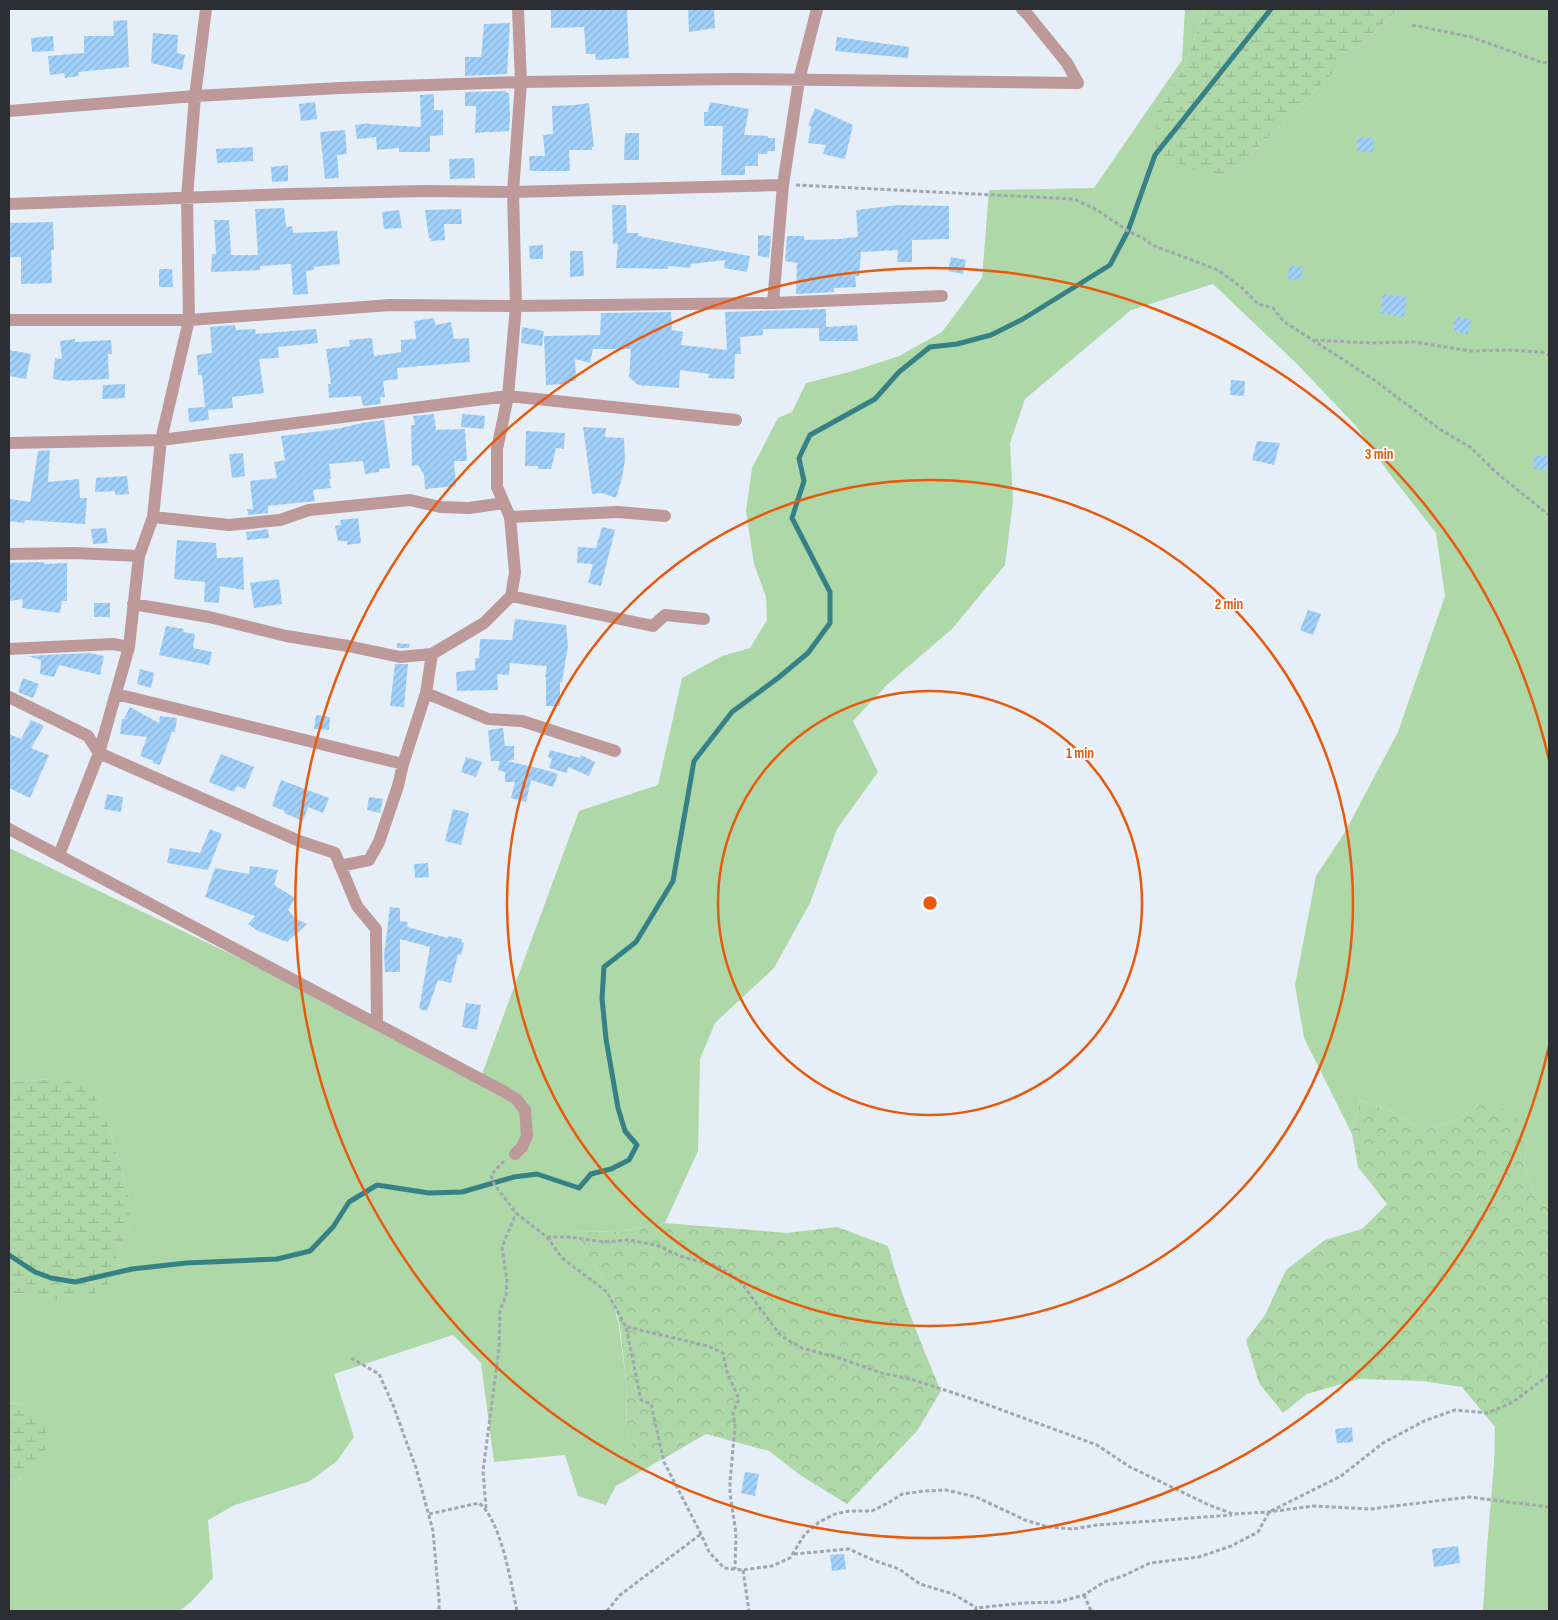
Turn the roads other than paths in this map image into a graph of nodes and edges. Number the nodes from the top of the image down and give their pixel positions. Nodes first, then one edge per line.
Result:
1 (206, 9) edge
2 (518, 9) edge
3 (817, 9) edge
4 (1022, 9) edge
5 (799, 80) junction
6 (521, 82) junction
7 (195, 96) junction
8 (9, 111) edge
9 (783, 185) junction
10 (513, 192) junction
11 (187, 198) junction
12 (9, 204) edge
13 (942, 296) dead end
14 (773, 303) junction
15 (516, 306) junction
16 (9, 320) edge
17 (189, 320) junction
18 (508, 396) junction
19 (736, 420) dead end
20 (161, 440) junction
21 (9, 443) edge
22 (504, 502) junction
23 (665, 516) dead end
24 (153, 517) junction
25 (510, 518) junction
26 (9, 554) edge
27 (139, 556) junction
28 (511, 596) junction
29 (134, 604) junction
30 (704, 619) dead end
31 (129, 647) junction
32 (9, 649) edge
33 (432, 654) junction
34 (426, 692) junction
35 (116, 694) junction
36 (9, 697) edge
37 (615, 751) dead end
38 (99, 754) junction
39 (403, 764) junction
40 (9, 829) edge
41 (59, 855) junction
42 (340, 866) junction
43 (377, 1024) junction
44 (515, 1154) road end

1 - 7 street
2 - 6 street
3 - 5 street
4 - 5 street
5 - 6 street
5 - 9 street
6 - 7 street
6 - 10 street
7 - 8 street
7 - 11 street
9 - 10 street
9 - 14 street
10 - 11 street
10 - 15 street
11 - 12 street
11 - 17 street
13 - 14 street
14 - 15 street
15 - 17 street
15 - 18 street
16 - 17 street
17 - 20 street
18 - 19 street
18 - 20 street
18 - 22 street
20 - 21 street
20 - 24 street
22 - 24 street
22 - 25 street
23 - 25 street
24 - 27 street
25 - 28 street
26 - 27 street
27 - 29 street
28 - 30 street
28 - 33 street
29 - 31 street
29 - 33 street
31 - 32 street
31 - 35 street
33 - 34 street
34 - 37 street
34 - 39 street
35 - 38 street
35 - 39 street
36 - 38 street
38 - 41 street
38 - 42 street
39 - 42 street
40 - 41 street
41 - 43 street
42 - 43 street
43 - 44 street

